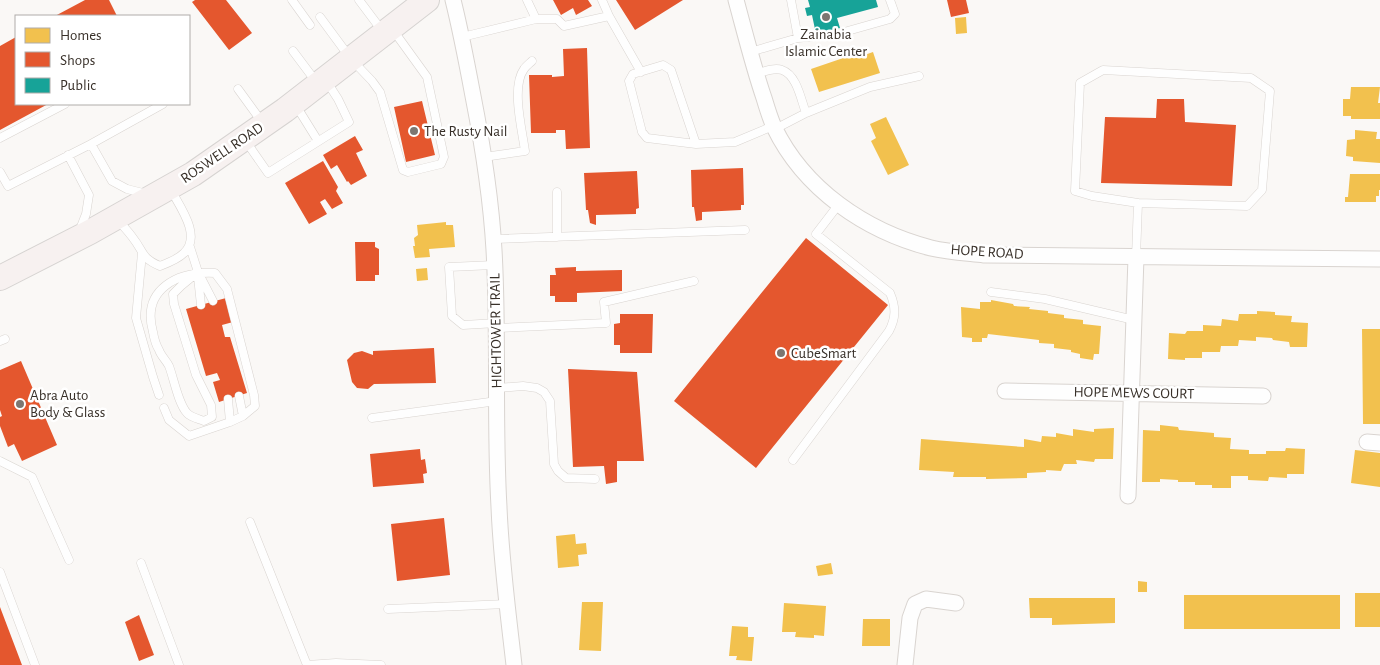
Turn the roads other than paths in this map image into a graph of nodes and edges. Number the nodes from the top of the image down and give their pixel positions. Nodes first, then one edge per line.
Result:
1 (292, 0) edge
2 (359, 0) edge
3 (427, 0) edge
4 (452, 0) edge
5 (527, 0) edge
6 (602, 0) edge
7 (736, 0) edge
8 (791, 0) edge
9 (890, 0) edge
10 (320, 16) dead end
11 (609, 16) junction
12 (536, 19) junction
13 (310, 25) dead end
14 (388, 31) junction
15 (462, 37) junction
16 (798, 38) junction
17 (293, 51) dead end
18 (750, 52) junction
19 (351, 59) junction
20 (532, 61) dead end
21 (637, 73) junction
22 (755, 74) junction
23 (919, 76) dead end
24 (322, 82) junction
25 (238, 89) dead end
26 (294, 103) junction
27 (63, 105) edge
28 (161, 105) edge
29 (806, 114) junction
30 (264, 125) junction
31 (774, 128) junction
32 (0, 138) edge
33 (244, 139) junction
34 (318, 141) junction
35 (91, 144) junction
36 (696, 144) junction
37 (68, 155) junction
38 (484, 157) junction
39 (0, 172) edge
40 (162, 191) junction
41 (557, 192) dead end
42 (839, 204) junction
43 (1138, 204) junction
44 (115, 218) junction
45 (745, 230) dead end
46 (557, 236) junction
47 (76, 239) junction
48 (493, 239) junction
49 (190, 246) junction
50 (142, 253) junction
51 (1136, 256) junction
52 (1380, 259) edge
53 (494, 266) junction
54 (198, 272) junction
55 (0, 278) edge
56 (694, 281) dead end
57 (991, 292) dead end
58 (213, 301) dead end
59 (201, 305) dead end
60 (1134, 320) junction
61 (497, 325) junction
62 (1005, 391) dead end
63 (1131, 393) junction
64 (497, 394) junction
65 (159, 395) dead end
66 (239, 396) dead end
67 (1263, 396) dead end
68 (228, 399) dead end
69 (164, 408) dead end
70 (243, 416) junction
71 (372, 418) dead end
72 (204, 422) junction
73 (230, 422) junction
74 (207, 430) junction
75 (793, 460) dead end
76 (0, 461) edge
77 (595, 479) dead end
78 (1128, 496) dead end
79 (250, 522) dead end
80 (69, 560) dead end
81 (141, 563) dead end
82 (0, 572) edge
83 (2, 583) edge
84 (956, 603) dead end
85 (507, 604) junction
86 (388, 609) dead end
87 (35, 665) edge
88 (179, 665) edge
89 (307, 665) edge
90 (381, 665) edge
91 (514, 665) edge
92 (905, 665) edge

1 - 13 lane
2 - 14 lane
3 - 14 main road, ROSWELL ROAD
4 - 15 street, HIGHTOWER TRAIL
5 - 12 lane
6 - 11 lane
7 - 18 street, HOPE ROAD
8 - 16 lane
9 - 16 lane
10 - 19 lane
11 - 12 lane
11 - 21 lane
12 - 15 lane
14 - 19 main road, ROSWELL ROAD
14 - 19 lane
15 - 38 street, HIGHTOWER TRAIL
16 - 18 lane
17 - 24 lane
18 - 22 street, HOPE ROAD
19 - 24 main road, ROSWELL ROAD
20 - 38 lane
21 - 36 lane
21 - 36 lane
22 - 29 lane
22 - 31 street, HOPE ROAD
23 - 29 lane
24 - 26 main road, ROSWELL ROAD
24 - 34 lane
25 - 30 lane
26 - 30 main road, ROSWELL ROAD
26 - 34 lane
27 - 32 lane
28 - 35 lane
29 - 31 lane
30 - 33 main road, ROSWELL ROAD
31 - 36 lane
31 - 42 street, HOPE ROAD
33 - 34 lane
33 - 40 main road, ROSWELL ROAD
35 - 37 lane
35 - 40 lane
37 - 39 lane
37 - 47 lane
38 - 48 street, HIGHTOWER TRAIL
40 - 44 main road, ROSWELL ROAD
40 - 49 lane
41 - 46 lane
42 - 51 street, HOPE ROAD
42 - 75 lane
43 - 43 lane
43 - 51 lane
44 - 47 main road, ROSWELL ROAD
44 - 50 lane
45 - 46 lane
46 - 48 lane
47 - 55 main road, ROSWELL ROAD
48 - 53 street, HIGHTOWER TRAIL
49 - 50 lane
49 - 54 lane
50 - 65 lane
51 - 52 street, HOPE ROAD
51 - 60 street
53 - 61 street, HIGHTOWER TRAIL
53 - 61 lane
54 - 58 lane
54 - 59 lane
54 - 70 lane
54 - 72 lane
54 - 72 lane
56 - 61 lane
57 - 60 lane
60 - 63 street
61 - 64 street, HIGHTOWER TRAIL
62 - 63 street, HOPE MEWS COURT
63 - 67 street, HOPE MEWS COURT
63 - 78 street
64 - 71 lane
64 - 77 lane
64 - 85 street, HIGHTOWER TRAIL
66 - 70 lane
68 - 73 lane
69 - 74 lane
70 - 73 lane
72 - 74 lane
73 - 74 lane
76 - 80 lane
79 - 89 lane
81 - 88 lane
82 - 83 lane
83 - 87 lane
84 - 92 street
85 - 86 lane
85 - 91 street, HIGHTOWER TRAIL
89 - 90 lane

